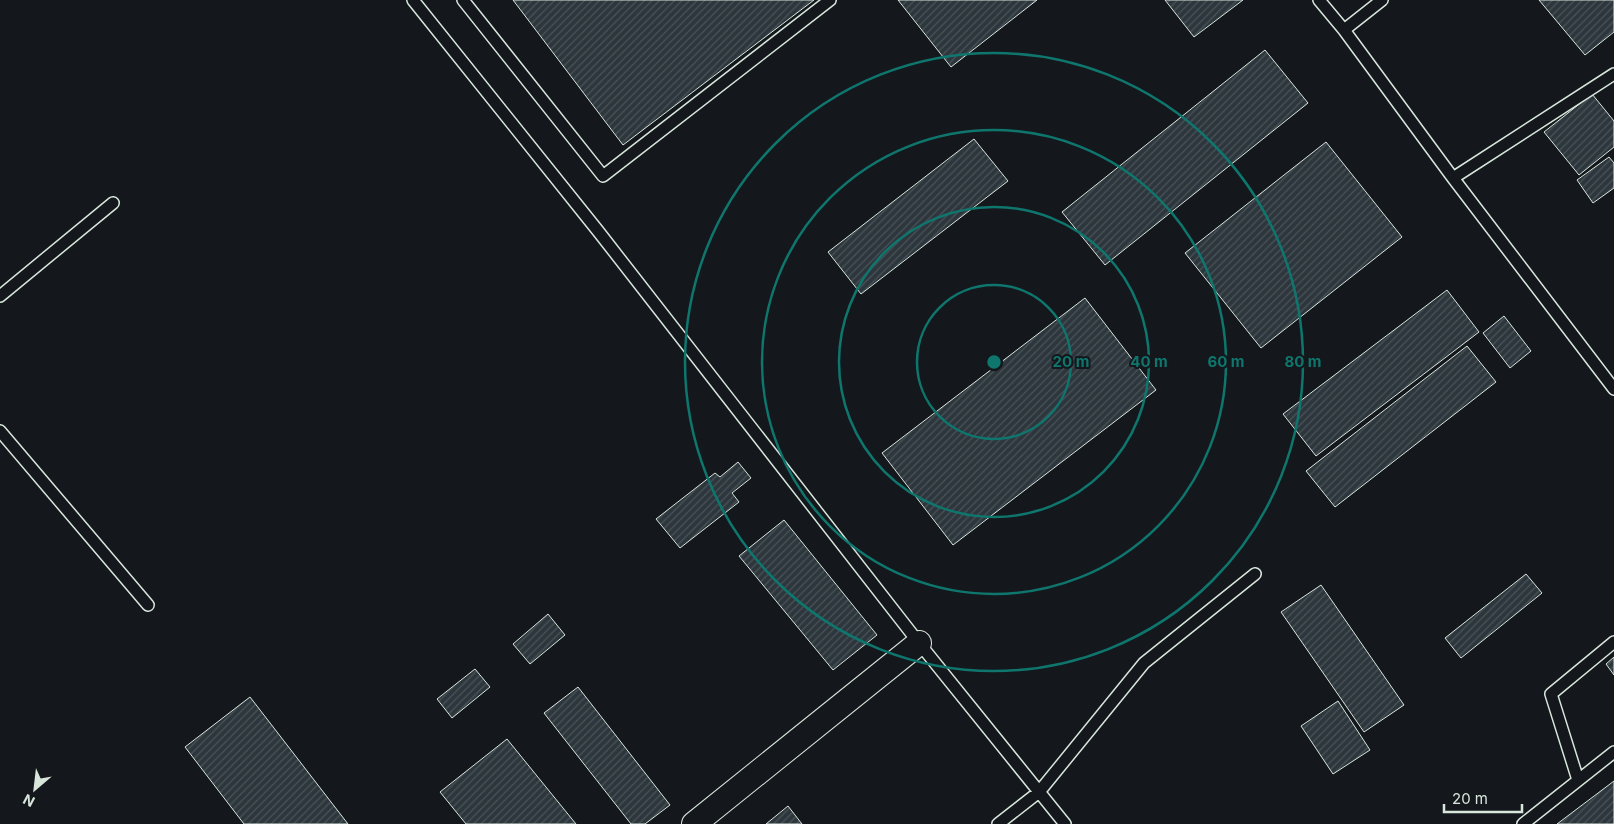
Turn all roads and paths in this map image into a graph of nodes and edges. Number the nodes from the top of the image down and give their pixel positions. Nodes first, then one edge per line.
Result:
1 (413, 0) edge
2 (463, 0) edge
3 (830, 0) edge
4 (1319, 0) edge
5 (1382, 0) edge
6 (1344, 30) junction
7 (1614, 74) edge
8 (1453, 178) junction
9 (113, 203) dead end
10 (0, 296) edge
11 (1614, 389) edge
12 (0, 431) edge
13 (1255, 574) dead end
14 (148, 604) dead end
15 (1614, 642) edge
16 (919, 643) junction
17 (1614, 752) edge
18 (1578, 780) junction
19 (1039, 792) junction
20 (694, 824) edge
21 (998, 824) edge
22 (1065, 824) edge
23 (1523, 824) edge

1 - 16 lane
2 - 3 lane
4 - 6 lane
5 - 6 lane
6 - 8 lane
7 - 8 lane
8 - 11 lane
9 - 10 lane
12 - 14 lane
13 - 19 lane
15 - 18 lane
16 - 19 lane
16 - 20 street
17 - 18 lane
18 - 23 lane
19 - 21 lane
19 - 22 lane

